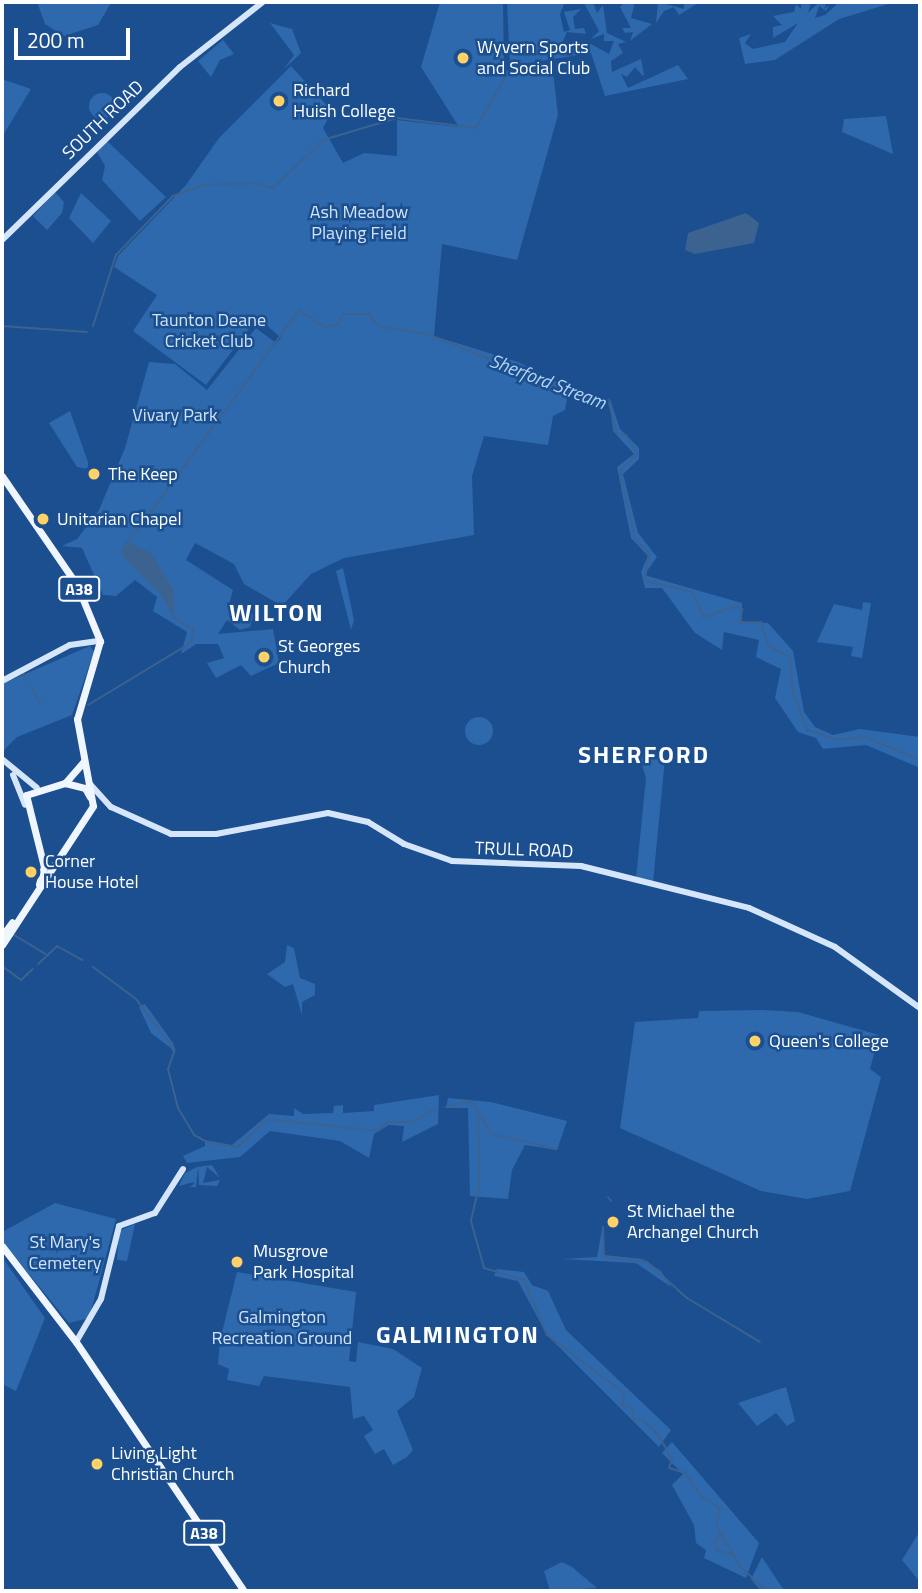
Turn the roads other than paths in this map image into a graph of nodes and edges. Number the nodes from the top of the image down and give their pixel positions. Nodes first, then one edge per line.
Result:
1 (263, 2) edge
2 (2, 240) edge
3 (2, 476) edge
4 (100, 641) junction
5 (2, 681) edge
6 (2, 759) edge
7 (83, 762) junction
8 (8, 767) junction
9 (65, 783) junction
10 (90, 784) junction
11 (37, 788) junction
12 (25, 805) junction
13 (111, 807) junction
14 (91, 812) junction
15 (82, 825) junction
16 (59, 856) junction
17 (44, 866) junction
18 (2, 936) edge
19 (2, 945) edge
20 (920, 1008) edge
21 (184, 1169) dead end
22 (2, 1246) edge
23 (78, 1345) junction
24 (244, 1591) edge

1 - 2 street, SOUTH ROAD
3 - 4 main road, A38
4 - 5 street
4 - 7 main road
6 - 8 street
7 - 9 main road
7 - 10 main road
8 - 11 street
8 - 12 street
9 - 10 main road
9 - 11 main road
9 - 15 main road
10 - 13 street, TRULL ROAD
10 - 14 main road
11 - 12 main road
12 - 17 main road
13 - 14 street
13 - 20 street, TRULL ROAD
14 - 15 main road
15 - 16 main road
16 - 17 main road
16 - 19 main road
17 - 18 main road
21 - 23 street
22 - 23 main road, A38
23 - 24 main road, A38

